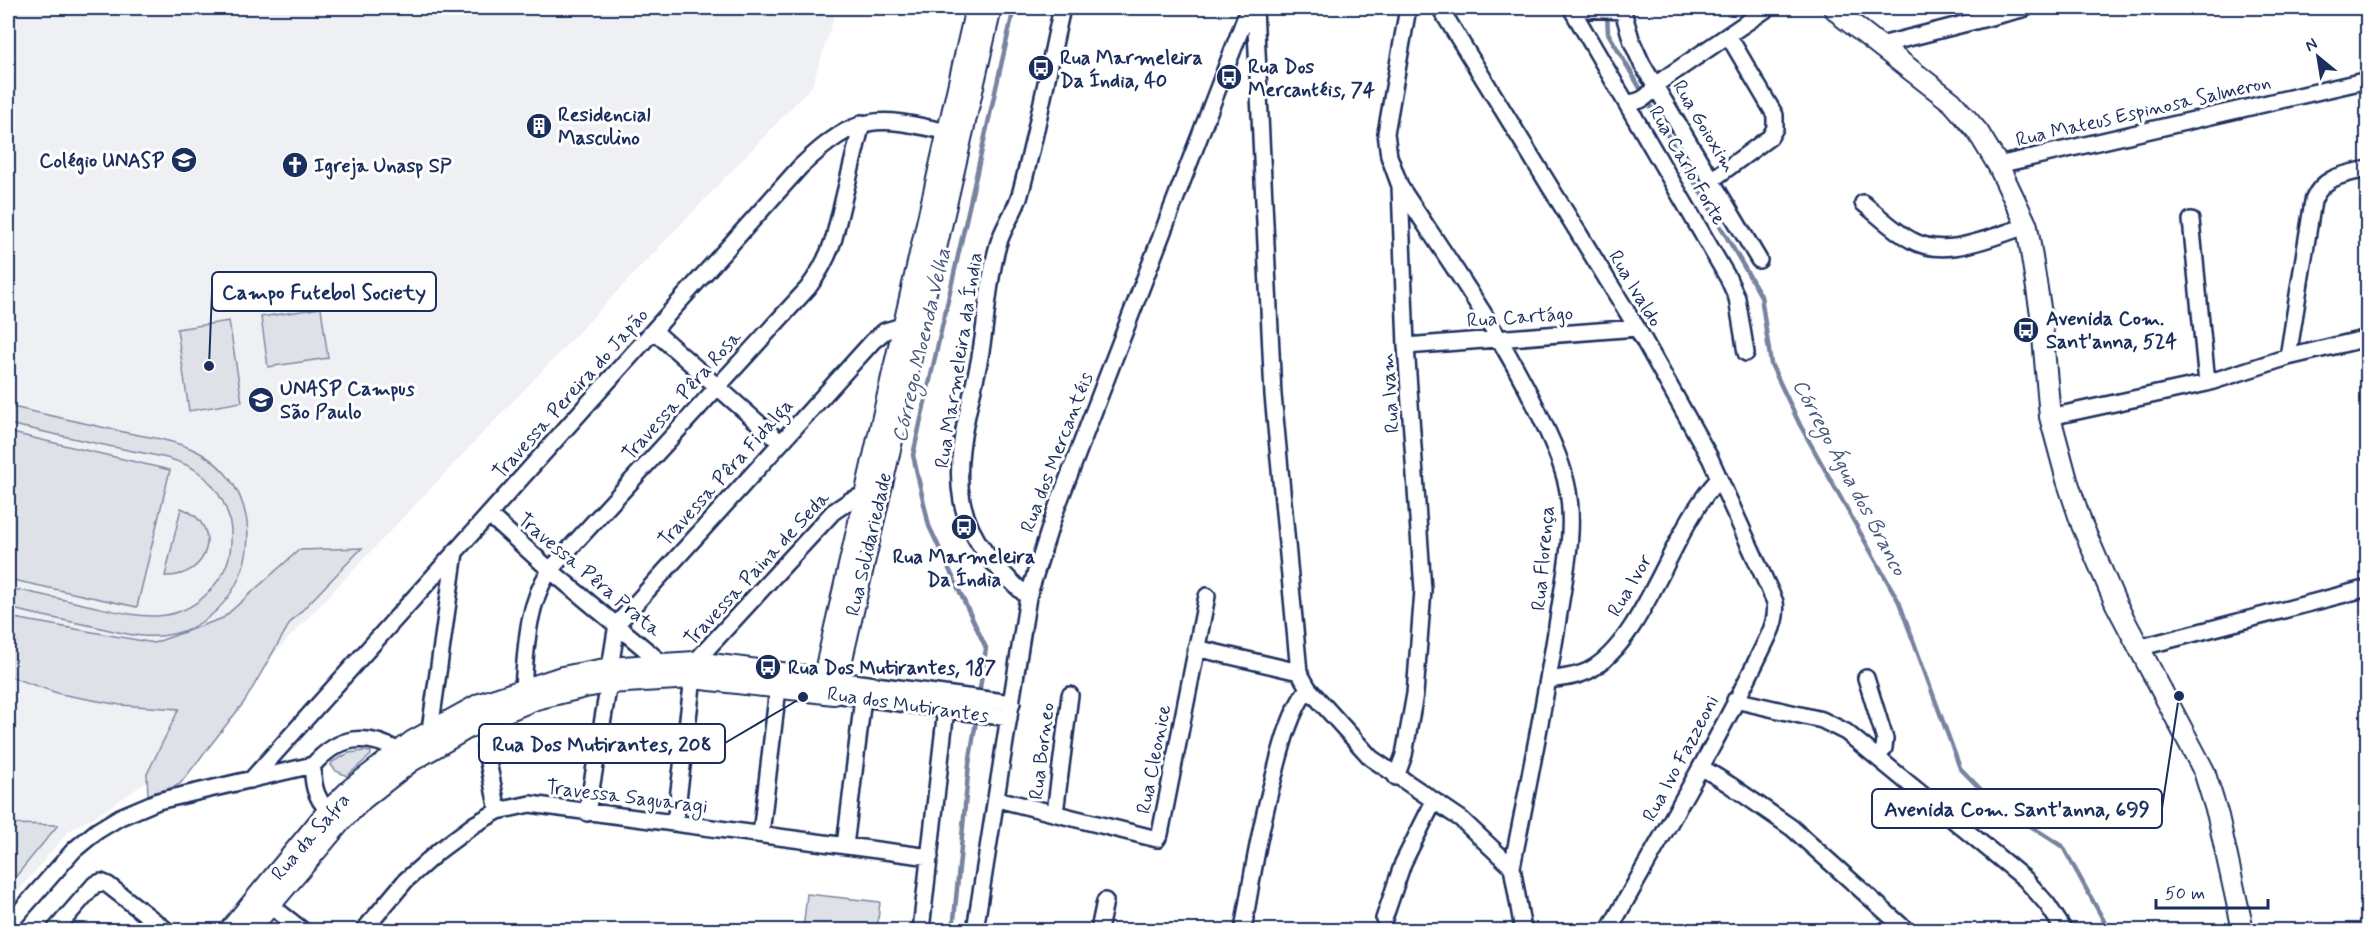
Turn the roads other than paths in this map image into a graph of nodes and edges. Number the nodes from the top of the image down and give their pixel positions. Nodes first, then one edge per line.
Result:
1 (976, 8) edge
2 (991, 8) edge
3 (1062, 8) edge
4 (1249, 8) edge
5 (1256, 8) edge
6 (1405, 8) edge
7 (1440, 8) edge
8 (1571, 8) edge
9 (1768, 8) edge
10 (1834, 8) edge
11 (2024, 8) edge
12 (1620, 10) edge
13 (1728, 35) junction
14 (1881, 45) junction
15 (2367, 80) edge
16 (1653, 88) junction
17 (1630, 103) junction
18 (862, 123) junction
19 (955, 133) junction
20 (1998, 165) junction
21 (2367, 169) edge
22 (1713, 179) junction
23 (1400, 186) junction
24 (1863, 203) dead end
25 (2191, 220) dead end
26 (2027, 226) junction
27 (1759, 260) dead end
28 (902, 326) junction
29 (1637, 328) junction
30 (654, 330) junction
31 (1500, 338) junction
32 (2367, 338) edge
33 (1406, 346) junction
34 (1746, 353) dead end
35 (2288, 357) junction
36 (2207, 382) junction
37 (718, 386) junction
38 (2050, 417) junction
39 (780, 442) junction
40 (1719, 479) junction
41 (872, 492) junction
42 (489, 515) junction
43 (456, 551) junction
44 (550, 570) junction
45 (2367, 588) edge
46 (1207, 596) dead end
47 (1028, 597) junction
48 (1774, 602) joint
49 (617, 624) junction
50 (1196, 648) junction
51 (2138, 648) junction
52 (663, 664) junction
53 (694, 670) junction
54 (1299, 672) junction
55 (609, 676) junction
56 (1866, 678) dead end
57 (1548, 680) junction
58 (828, 686) junction
59 (524, 688) junction
60 (778, 688) junction
61 (1308, 688) junction
62 (1070, 695) dead end
63 (863, 698) junction
64 (1736, 700) junction
65 (949, 704) junction
66 (1005, 710) junction
67 (430, 730) junction
68 (485, 747) dead end
69 (399, 751) junction
70 (1878, 758) junction
71 (314, 765) junction
72 (1701, 767) junction
73 (1396, 777) junction
74 (251, 780) junction
75 (997, 799) junction
76 (1434, 801) junction
77 (498, 811) junction
78 (586, 813) junction
79 (1055, 813) junction
80 (335, 815) junction
81 (675, 823) junction
82 (761, 834) junction
83 (844, 846) junction
84 (930, 857) junction
85 (1512, 867) junction
86 (1105, 901) dead end
87 (270, 905) junction
88 (1384, 919) dead end
89 (8, 925) edge
90 (55, 930) edge
91 (166, 930) edge
92 (230, 930) edge
93 (249, 930) edge
94 (302, 930) edge
95 (364, 930) edge
96 (921, 930) edge
97 (975, 930) edge
98 (1098, 930) edge
99 (1243, 930) edge
100 (1523, 930) edge
101 (1609, 930) edge
102 (1906, 930) edge
103 (2064, 930) edge
104 (2243, 930) edge

1 - 19 main road, Rua Solidariedade
2 - 19 main road, Rua Solidariedade
3 - 47 street, Rua Marmeleira da Índia
4 - 47 street, Rua dos Mercantéis
5 - 54 street
6 - 23 street, Rua Ivam
7 - 29 street, Rua Ivaldo
8 - 12 street, Rua Goioxim
8 - 17 street, Rua Carlo Forte
9 - 13 street
10 - 14 main road
11 - 14 street
12 - 16 street, Rua Goioxim
13 - 16 street
13 - 22 street
14 - 20 main road
15 - 20 street, Rua Mateus Espinosa Salmeron
16 - 17 street
16 - 22 street, Rua Goioxim
17 - 34 street, Rua Carlo Forte
18 - 19 street, Travessa Pereira do Japão
18 - 30 street, Travessa Pereira do Japão
18 - 37 street, Travessa Pêra Rosa
19 - 28 main road, Rua Solidariedade
19 - 41 main road, Rua Solidariedade
20 - 26 main road
21 - 35 street
22 - 27 street, Rua Goioxim
23 - 31 street, Rua Florença
23 - 33 street, Rua Ivam
24 - 26 street
25 - 36 street
26 - 38 main road
28 - 39 street, Travessa Pêra Fidalga
28 - 41 main road, Rua Solidariedade
29 - 31 street, Rua Cartágo
29 - 40 street, Rua Ivaldo
30 - 37 street
30 - 42 street, Travessa Pereira do Japão
31 - 33 street, Rua Cartágo
31 - 57 street, Rua Florença
32 - 35 street
33 - 73 street, Rua Ivam
35 - 36 street
36 - 38 street
37 - 39 street
37 - 44 street, Travessa Pêra Rosa
38 - 51 main road
39 - 49 street, Travessa Pêra Fidalga
40 - 48 street, Rua Ivaldo
40 - 57 street, Rua Ivor
41 - 53 street, Travessa Paina de Seda
41 - 58 main road, Rua Solidariedade
42 - 43 street, Travessa Pereira do Japão
42 - 44 street, Travessa Pêra Prata
43 - 67 street
43 - 74 street, Travessa Pereira do Japão
44 - 49 street, Travessa Pêra Prata
44 - 59 street, Travessa Pêra Rosa
45 - 51 street
46 - 50 street, Rua Cleonice
47 - 66 street, Rua dos Mercantéis
48 - 64 street, Rua Ivo Fazzeoni
49 - 52 street, Travessa Pêra Prata
49 - 55 street
50 - 54 street
50 - 79 street, Rua Cleonice
51 - 104 main road
52 - 53 main road, Rua dos Mutirantes
52 - 55 main road, Rua dos Mutirantes
53 - 55 main road, Rua dos Mutirantes
53 - 58 main road, Rua dos Mutirantes
53 - 60 main road, Rua dos Mutirantes
53 - 81 street
54 - 61 street
55 - 59 main road, Rua dos Mutirantes
55 - 78 street
55 - 80 main road, Rua dos Mutirantes
56 - 70 street
57 - 85 street, Rua Florença
58 - 60 main road, Rua dos Mutirantes
58 - 63 street, Rua dos Mutirantes
58 - 65 street, Rua dos Mutirantes
59 - 67 main road, Rua dos Mutirantes
60 - 82 street
61 - 73 street
61 - 99 street
62 - 79 street, Rua Borneo
63 - 65 street, Rua dos Mutirantes
63 - 83 street
64 - 70 street
64 - 72 street, Rua Ivo Fazzeoni
65 - 66 street, Rua dos Mutirantes
65 - 84 street
66 - 75 street, Rua dos Mercantéis
67 - 69 main road, Rua dos Mutirantes
68 - 77 street
69 - 71 street
69 - 80 main road, Rua da Safra
70 - 103 street
71 - 74 street
71 - 80 street
72 - 101 street, Rua Ivo Fazzeoni
72 - 102 street
73 - 76 street
74 - 89 street
75 - 79 street, Rua Cleonice
75 - 97 street, Rua dos Mercantéis
76 - 85 street
76 - 88 street
77 - 78 street, Travessa Saguaragi
77 - 95 street, Travessa Saguaragi
78 - 81 street, Travessa Saguaragi
80 - 87 main road, Rua da Safra
80 - 92 main road, Rua da Safra
81 - 82 street, Travessa Saguaragi
82 - 83 street, Travessa Saguaragi
83 - 84 street, Travessa Saguaragi
84 - 96 street
85 - 100 street
86 - 98 street
87 - 93 main road, Rua da Safra
87 - 94 street
90 - 91 street

